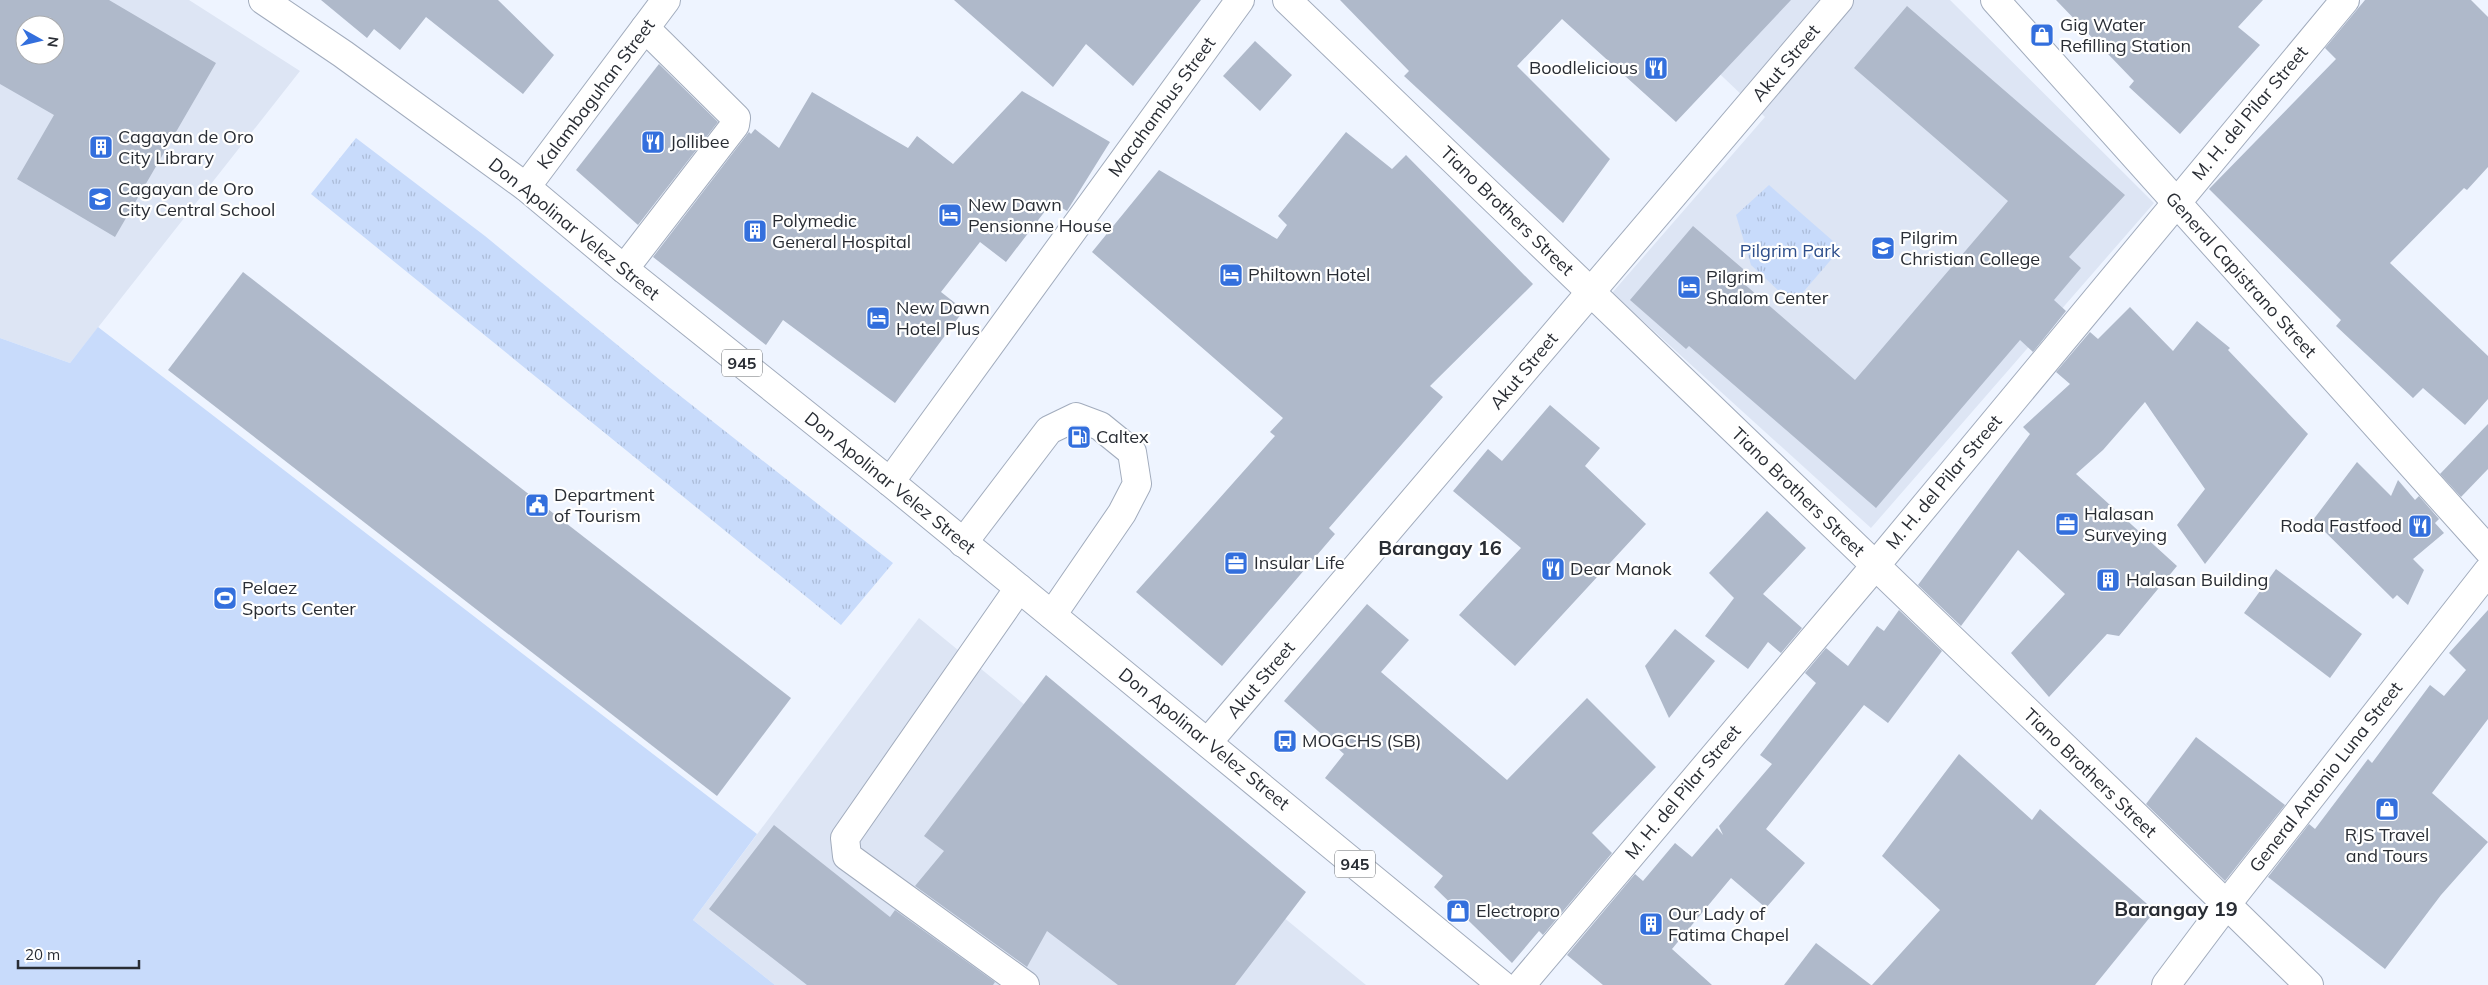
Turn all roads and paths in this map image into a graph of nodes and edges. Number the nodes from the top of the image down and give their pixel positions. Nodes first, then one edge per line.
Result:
1 (263, 0) edge
2 (666, 0) edge
3 (1240, 0) edge
4 (1287, 0) edge
5 (1839, 0) edge
6 (1995, 0) edge
7 (2345, 0) edge
8 (645, 28) junction
9 (526, 187) junction
10 (2175, 202) junction
11 (624, 269) junction
12 (1591, 292) junction
13 (890, 482) junction
14 (963, 543) junction
15 (2488, 550) edge
16 (1875, 566) junction
17 (2488, 571) edge
18 (1019, 588) junction
19 (1052, 615) junction
20 (1208, 742) junction
21 (2226, 905) junction
22 (1026, 985) edge
23 (1502, 985) edge
24 (1521, 985) edge
25 (2166, 985) edge
26 (2309, 985) edge

1 - 9 street, Don Apolinar Velez Street / 945
2 - 8 street, Kalambaguhan Street
3 - 13 street, Macahambus Street
4 - 12 street, Tiano Brothers Street
5 - 12 street, Akut Street
6 - 10 street, General Capistrano Street
7 - 10 street, M. H. del Pilar Street
8 - 9 street, Kalambaguhan Street
8 - 11 street
9 - 11 street, Don Apolinar Velez Street / 945
10 - 15 street, General Capistrano Street
10 - 16 street, M. H. del Pilar Street
11 - 13 street, Don Apolinar Velez Street / 945
12 - 16 street, Tiano Brothers Street
12 - 20 street, Akut Street
13 - 14 street, Don Apolinar Velez Street / 945
14 - 18 street, Don Apolinar Velez Street / 945
14 - 19 street
16 - 21 street, Tiano Brothers Street
16 - 24 street, M. H. del Pilar Street
17 - 21 street, General Antonio Luna Street
18 - 19 street, Don Apolinar Velez Street / 945
18 - 22 street
19 - 20 street, Don Apolinar Velez Street / 945
20 - 23 street, Don Apolinar Velez Street / 945
21 - 25 street, General Antonio Luna Street
21 - 26 street, Tiano Brothers Street

